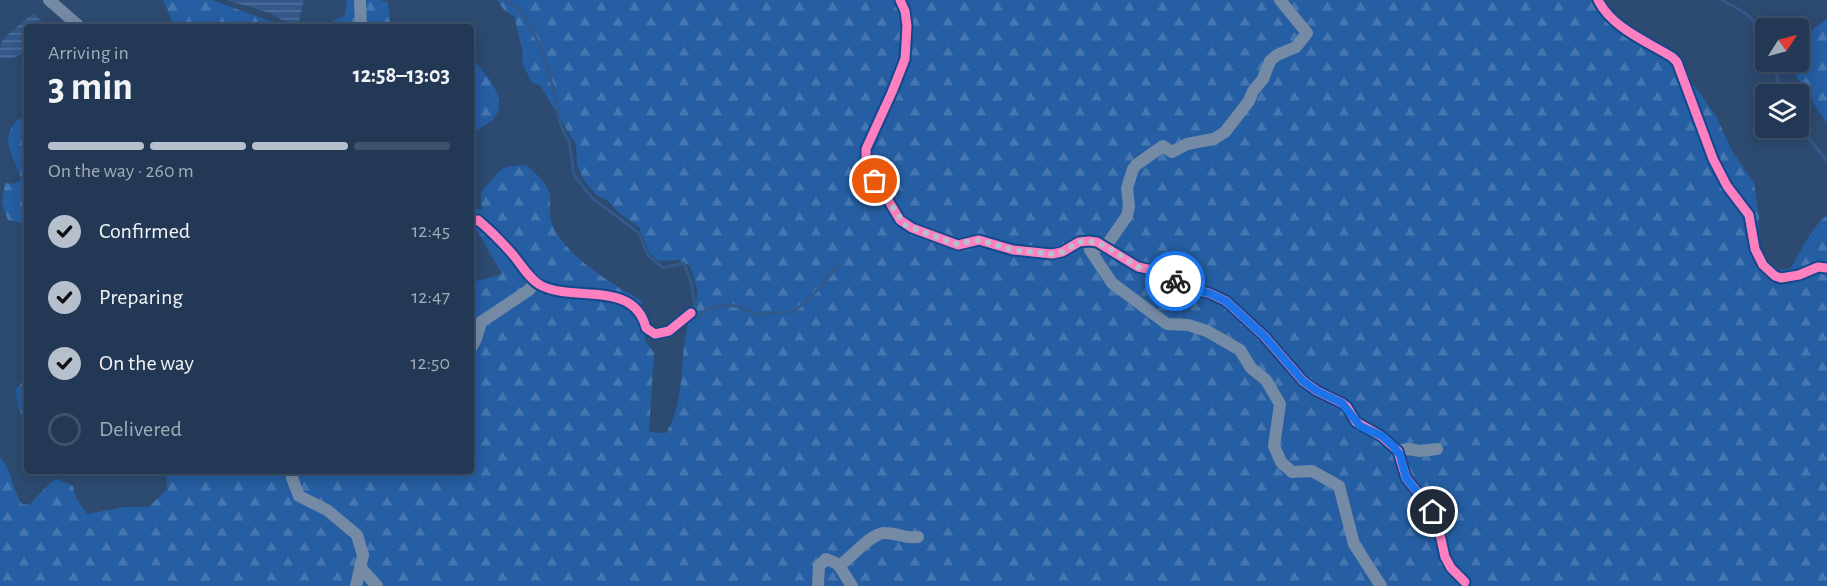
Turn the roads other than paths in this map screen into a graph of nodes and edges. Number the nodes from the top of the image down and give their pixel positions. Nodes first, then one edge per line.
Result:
1 (49, 0) edge
2 (360, 0) edge
3 (900, 0) edge
4 (1280, 0) edge
5 (1598, 0) edge
6 (77, 24) edge
7 (361, 24) edge
8 (474, 221) edge
9 (1106, 246) junction
10 (1827, 268) edge
11 (536, 281) junction
12 (691, 313) dead end
13 (474, 343) edge
14 (1437, 449) dead end
15 (1398, 451) junction
16 (293, 474) edge
17 (918, 537) dead end
18 (839, 566) junction
19 (361, 568) junction
20 (1466, 582) dead end
21 (356, 586) edge
22 (377, 586) edge
23 (818, 586) edge
24 (852, 586) edge
25 (1381, 586) edge

1 - 6 street
2 - 7 street
3 - 9 street
4 - 9 street
5 - 10 street
8 - 11 street
9 - 15 street
9 - 25 street
11 - 12 street
11 - 13 street
14 - 15 street
15 - 20 street
16 - 19 street
17 - 18 street
18 - 23 street
18 - 24 street
19 - 21 street
19 - 22 street

